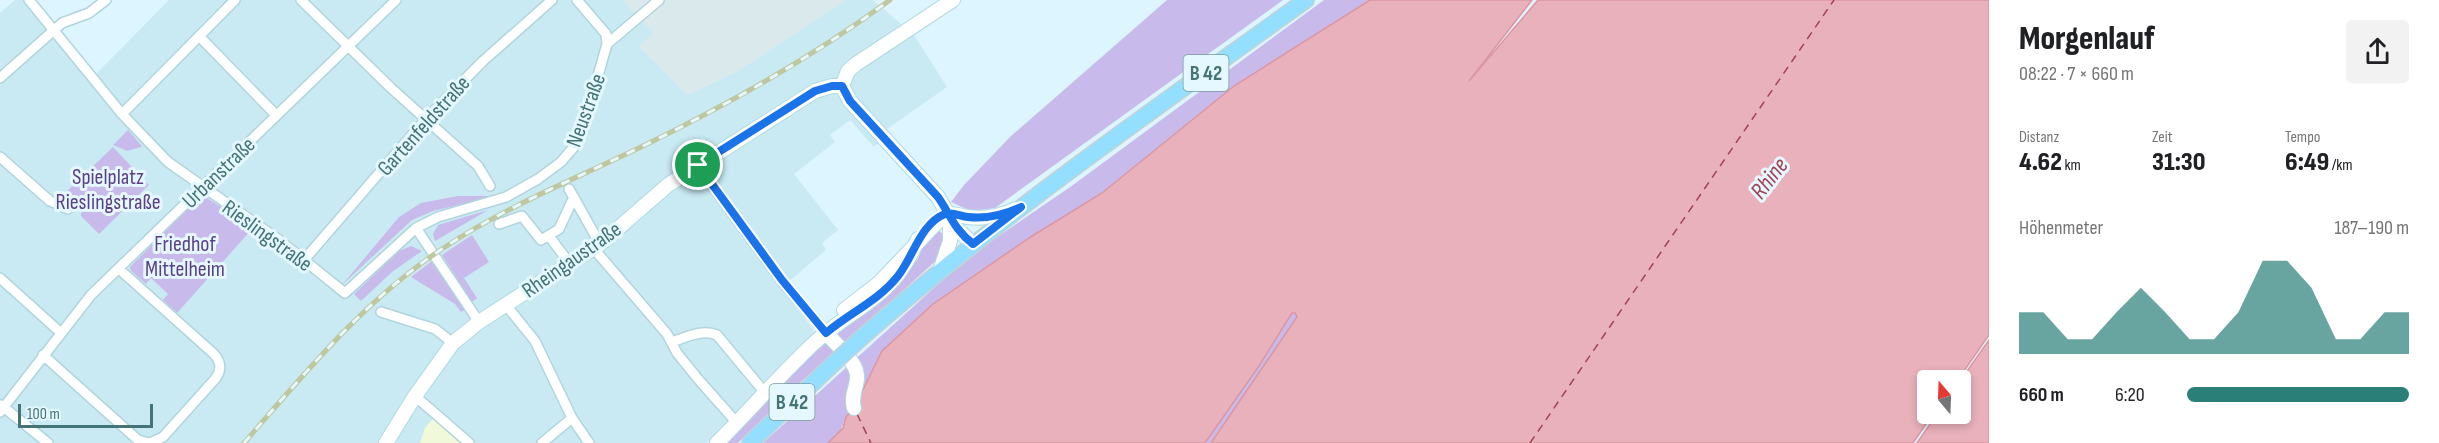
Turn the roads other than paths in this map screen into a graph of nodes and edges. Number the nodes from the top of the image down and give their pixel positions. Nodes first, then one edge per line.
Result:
1 (29, 0) edge
2 (106, 0) edge
3 (235, 0) edge
4 (301, 0) edge
5 (396, 0) edge
6 (552, 0) edge
7 (577, 0) edge
8 (659, 0) edge
9 (953, 0) edge
10 (1306, 0) edge
11 (54, 30) junction
12 (199, 36) junction
13 (608, 44) junction
14 (347, 46) junction
15 (0, 78) edge
16 (842, 86) junction
17 (122, 114) junction
18 (276, 115) junction
19 (425, 120) junction
20 (0, 157) edge
21 (698, 165) junction
22 (490, 186) dead end
23 (202, 187) junction
24 (493, 202) joint
25 (1021, 207) junction
26 (68, 209) dead end
27 (953, 217) junction
28 (499, 224) dead end
29 (416, 228) junction
30 (549, 236) junction
31 (973, 244) junction
32 (597, 246) junction
33 (304, 260) junction
34 (570, 264) junction
35 (119, 269) junction
36 (940, 271) junction
37 (0, 278) edge
38 (506, 304) junction
39 (381, 312) dead end
40 (479, 322) junction
41 (60, 332) junction
42 (826, 333) junction
43 (672, 342) junction
44 (453, 343) junction
45 (43, 355) junction
46 (766, 394) junction
47 (415, 396) junction
48 (1, 408) edge
49 (854, 408) dead end
50 (572, 418) junction
51 (737, 423) junction
52 (48, 443) edge
53 (150, 443) edge
54 (386, 443) edge
55 (470, 443) edge
56 (542, 443) edge
57 (588, 443) edge
58 (717, 443) edge
59 (750, 443) edge

1 - 11 street, Rieslingstraße
2 - 11 street
3 - 12 street
4 - 14 street
5 - 14 street, Urbanstraße
6 - 19 street, Gartenfeldstraße
7 - 13 street
8 - 13 street, Neustraße
9 - 16 main road
10 - 25 main road, B 42
11 - 15 street
11 - 17 street, Rieslingstraße
12 - 17 street
12 - 18 street
13 - 24 street, Neustraße
14 - 18 street, Urbanstraße
14 - 19 street
16 - 21 main road, Rheingaustraße
16 - 27 main road
17 - 23 street, Rieslingstraße
18 - 23 street, Urbanstraße
19 - 22 street
19 - 33 street, Gartenfeldstraße
20 - 26 street
21 - 32 main road, Rheingaustraße
21 - 42 street
23 - 33 street, Rieslingstraße
23 - 35 street, Urbanstraße
24 - 29 street, Rieslingstraße
25 - 27 main road
25 - 31 main road, B 42
27 - 31 main road
27 - 36 main road
27 - 42 main road
28 - 30 street
29 - 33 street, Rieslingstraße
29 - 40 street
30 - 32 street
30 - 34 street
31 - 36 main road, B 42
32 - 34 main road, Rheingaustraße
32 - 43 street
34 - 38 main road, Rheingaustraße
35 - 41 street, Urbanstraße
35 - 53 street
36 - 59 main road, B 42, bridge
37 - 41 street
38 - 40 main road, Rheingaustraße
38 - 50 street
39 - 44 street
40 - 44 main road, Rheingaustraße
41 - 45 street, Urbanstraße
42 - 46 main road
42 - 49 main road
43 - 46 street
43 - 51 street
44 - 47 main road, Rheingaustraße
45 - 48 street, Urbanstraße
45 - 53 street
46 - 51 main road
47 - 54 main road, Rheingaustraße
47 - 55 street
48 - 52 street
50 - 56 street
50 - 57 street
51 - 58 main road

